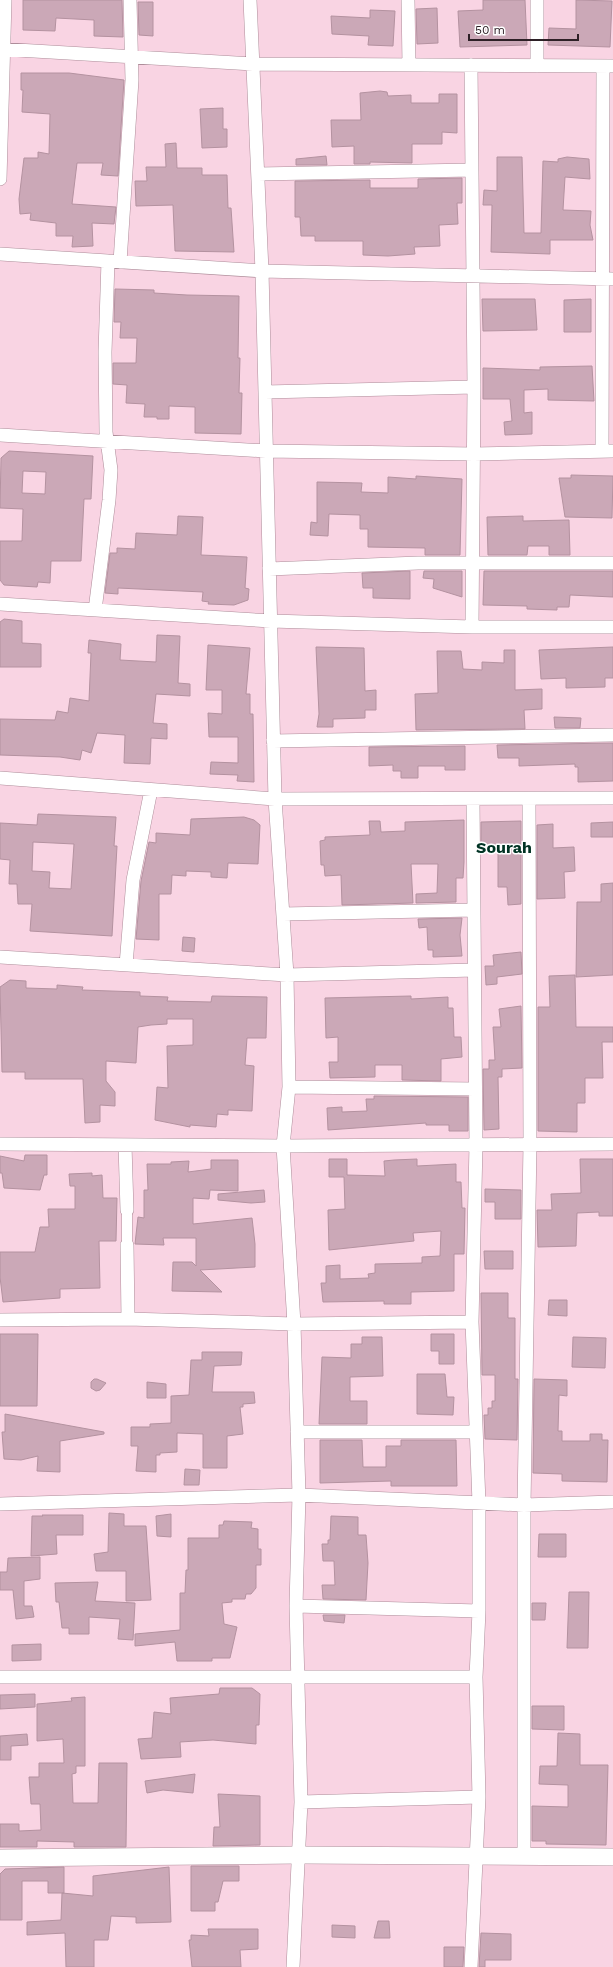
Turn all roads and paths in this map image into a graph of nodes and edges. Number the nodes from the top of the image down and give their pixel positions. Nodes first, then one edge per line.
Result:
1 (5, 0) edge
2 (130, 0) edge
3 (250, 0) edge
4 (408, 0) edge
5 (537, 0) edge
6 (2, 49) edge
7 (132, 57) junction
8 (253, 64) junction
9 (409, 65) junction
10 (471, 65) junction
11 (537, 66) junction
12 (608, 66) edge
13 (472, 170) junction
14 (258, 174) junction
15 (0, 179) edge
16 (0, 254) edge
17 (114, 262) junction
18 (262, 271) junction
19 (473, 276) junction
20 (608, 279) edge
21 (474, 387) junction
22 (265, 392) junction
23 (0, 435) edge
24 (108, 441) junction
25 (266, 451) junction
26 (608, 451) edge
27 (474, 454) junction
28 (613, 563) edge
29 (472, 564) junction
30 (269, 569) junction
31 (0, 604) edge
32 (95, 610) junction
33 (271, 621) junction
34 (472, 626) junction
35 (613, 627) edge
36 (613, 735) edge
37 (274, 740) junction
38 (0, 778) edge
39 (151, 790) junction
40 (613, 798) edge
41 (275, 799) junction
42 (529, 799) junction
43 (472, 800) junction
44 (474, 910) junction
45 (282, 914) junction
46 (0, 957) edge
47 (126, 965) junction
48 (474, 970) junction
49 (287, 976) junction
50 (289, 1087) junction
51 (475, 1089) junction
52 (0, 1144) edge
53 (530, 1144) junction
54 (613, 1144) edge
55 (125, 1145) junction
56 (476, 1145) junction
57 (284, 1146) junction
58 (127, 1210) joint
59 (127, 1245) joint
60 (0, 1320) edge
61 (128, 1320) junction
62 (472, 1322) junction
63 (294, 1324) junction
64 (297, 1432) junction
65 (476, 1432) junction
66 (299, 1495) junction
67 (613, 1502) edge
68 (479, 1503) junction
69 (0, 1504) edge
70 (524, 1505) junction
71 (296, 1606) junction
72 (479, 1611) junction
73 (0, 1677) edge
74 (476, 1677) junction
75 (298, 1678) junction
76 (479, 1797) junction
77 (301, 1802) junction
78 (299, 1855) junction
79 (476, 1857) junction
80 (524, 1857) junction
81 (613, 1857) edge
82 (0, 1858) edge
83 (293, 1967) edge
84 (471, 1967) edge

1 - 6 street
2 - 7 street
3 - 8 street
4 - 9 street
5 - 11 street
6 - 7 street
6 - 15 street
7 - 8 street
7 - 17 street
8 - 9 street
8 - 14 street
9 - 10 street
10 - 11 street
10 - 13 street
11 - 12 street
12 - 20 street
13 - 14 street
13 - 19 street
14 - 18 street
16 - 17 street
17 - 18 street
17 - 24 street
18 - 19 street
18 - 22 street
19 - 20 street
19 - 21 street
20 - 26 street
21 - 22 street
21 - 27 street
22 - 25 street
23 - 24 street
24 - 25 street
24 - 32 street
25 - 27 street
25 - 30 street
26 - 27 street
27 - 29 street
28 - 29 street
29 - 30 street
29 - 34 street
30 - 33 street
31 - 32 street
32 - 33 street
33 - 34 street
33 - 37 street
34 - 35 street
36 - 37 street
37 - 41 street
38 - 39 street
39 - 41 street
39 - 47 street
40 - 42 street
41 - 43 street
41 - 45 street
42 - 43 street
42 - 53 street
43 - 44 street
44 - 45 street
44 - 48 street
45 - 49 street
46 - 47 street
47 - 49 street
48 - 49 street
48 - 51 street
49 - 50 street
50 - 51 street
50 - 57 street
51 - 56 street
52 - 55 street
53 - 54 street
53 - 56 street
53 - 70 street
55 - 57 street
55 - 58 street
56 - 57 street
56 - 62 street
57 - 63 street
58 - 59 street
59 - 61 street
60 - 61 street
61 - 63 street
62 - 63 street
62 - 65 street
63 - 64 street
64 - 65 street
64 - 66 street
65 - 68 street
66 - 68 street
66 - 69 street
66 - 71 street
67 - 70 street
68 - 70 street
68 - 72 street
70 - 80 street
71 - 72 street
71 - 75 street
72 - 74 street
73 - 75 street
74 - 75 street
74 - 76 street
75 - 77 street
76 - 77 street
76 - 79 street
77 - 78 street
78 - 79 street
78 - 82 street
78 - 83 street
79 - 80 street
79 - 84 street
80 - 81 street

